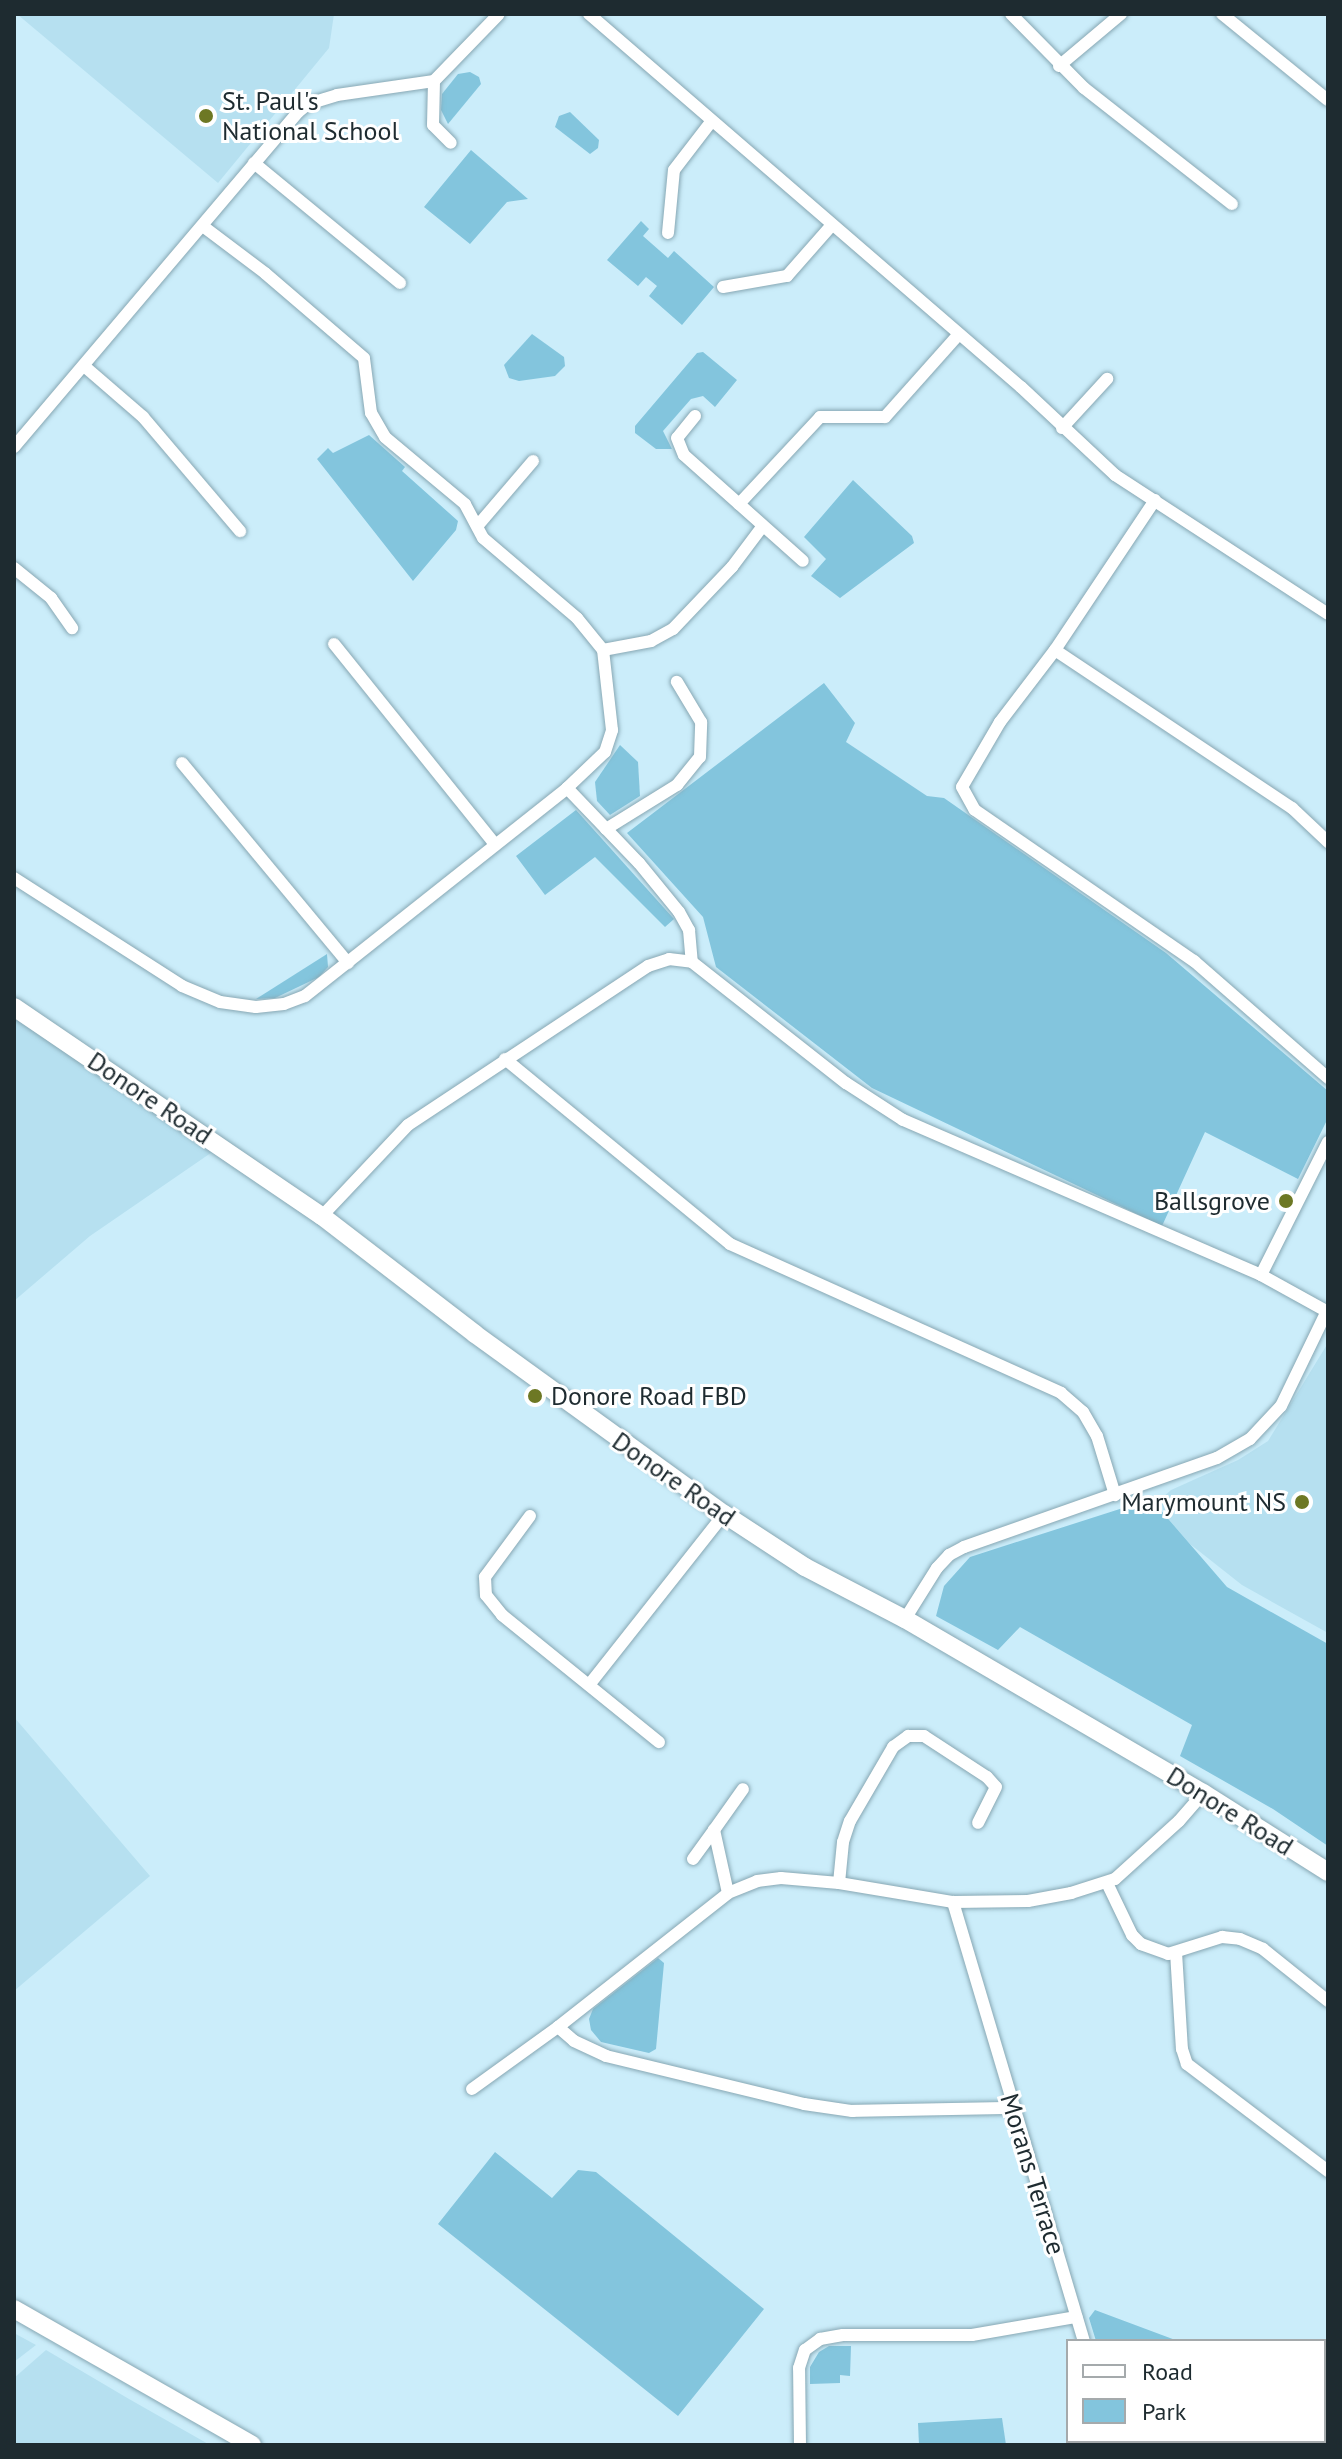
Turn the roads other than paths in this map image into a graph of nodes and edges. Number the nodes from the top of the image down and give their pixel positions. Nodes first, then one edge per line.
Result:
1 (499, 14) edge
2 (589, 14) edge
3 (1011, 14) edge
4 (1121, 14) edge
5 (1222, 14) edge
6 (1059, 66) junction
7 (434, 81) junction
8 (1328, 100) edge
9 (711, 122) junction
10 (451, 143) dead end
11 (254, 163) junction
12 (1232, 204) dead end
13 (831, 226) junction
14 (204, 227) junction
15 (668, 233) dead end
16 (400, 283) dead end
17 (723, 287) dead end
18 (958, 335) junction
19 (84, 366) junction
20 (1107, 379) dead end
21 (695, 416) dead end
22 (1062, 428) junction
23 (14, 447) edge
24 (533, 461) dead end
25 (1155, 500) junction
26 (739, 504) junction
27 (479, 524) junction
28 (762, 527) junction
29 (240, 531) dead end
30 (803, 561) dead end
31 (14, 568) edge
32 (1328, 614) edge
33 (72, 628) dead end
34 (334, 644) dead end
35 (603, 650) junction
36 (1055, 650) junction
37 (677, 682) dead end
38 (182, 763) dead end
39 (567, 788) junction
40 (606, 829) junction
41 (1328, 842) edge
42 (495, 844) junction
43 (14, 878) edge
44 (692, 962) junction
45 (348, 963) junction
46 (14, 1007) edge
47 (505, 1059) junction
48 (1328, 1078) edge
49 (1328, 1142) edge
50 (322, 1216) junction
51 (1261, 1275) junction
52 (1328, 1312) edge
53 (1115, 1495) junction
54 (724, 1514) junction
55 (530, 1516) dead end
56 (905, 1619) junction
57 (589, 1685) junction
58 (659, 1742) dead end
59 (743, 1789) dead end
60 (1203, 1793) junction
61 (978, 1823) dead end
62 (714, 1830) junction
63 (693, 1859) dead end
64 (1328, 1872) edge
65 (839, 1883) junction
66 (1107, 1883) junction
67 (728, 1893) junction
68 (953, 1902) junction
69 (1176, 1952) junction
70 (1328, 2001) edge
71 (558, 2027) junction
72 (472, 2089) dead end
73 (1012, 2108) junction
74 (1328, 2171) edge
75 (14, 2309) edge
76 (1076, 2317) junction
77 (1083, 2339) edge
78 (252, 2445) edge
79 (800, 2445) edge

1 - 7 street
2 - 9 street
3 - 6 street
4 - 6 street
5 - 8 street
6 - 12 street
7 - 10 street
7 - 11 street
9 - 13 street
9 - 15 street
11 - 14 street
11 - 16 street
13 - 17 street
13 - 18 street
14 - 19 street
14 - 27 street
18 - 22 street
18 - 26 street
19 - 23 street
19 - 29 street
20 - 22 street
21 - 26 street
22 - 25 street
24 - 27 street
25 - 32 street
25 - 36 street
26 - 28 street
27 - 35 street
28 - 30 street
28 - 35 street
31 - 33 street
34 - 42 street
35 - 39 street
36 - 41 street
36 - 48 street
37 - 40 street
38 - 45 street
39 - 40 street
39 - 42 street
40 - 44 street
42 - 45 street
43 - 45 street
44 - 47 street
44 - 51 street
46 - 50 street, Donore Road
47 - 50 street
47 - 53 street
49 - 51 street
50 - 54 street, Donore Road
51 - 52 street
52 - 53 street
53 - 56 street
54 - 56 street, Donore Road
54 - 57 street
55 - 57 street
56 - 60 street, Donore Road
57 - 58 street
59 - 62 street
60 - 64 street, Donore Road
60 - 66 street
61 - 65 street
62 - 63 street
62 - 67 street
65 - 67 street
65 - 68 street
66 - 68 street
66 - 69 street
67 - 71 street
68 - 73 street, Morans Terrace
69 - 70 street
69 - 74 street
71 - 72 street
71 - 73 street
73 - 76 street, Morans Terrace
75 - 78 street
76 - 77 street, Morans Terrace
76 - 79 street

